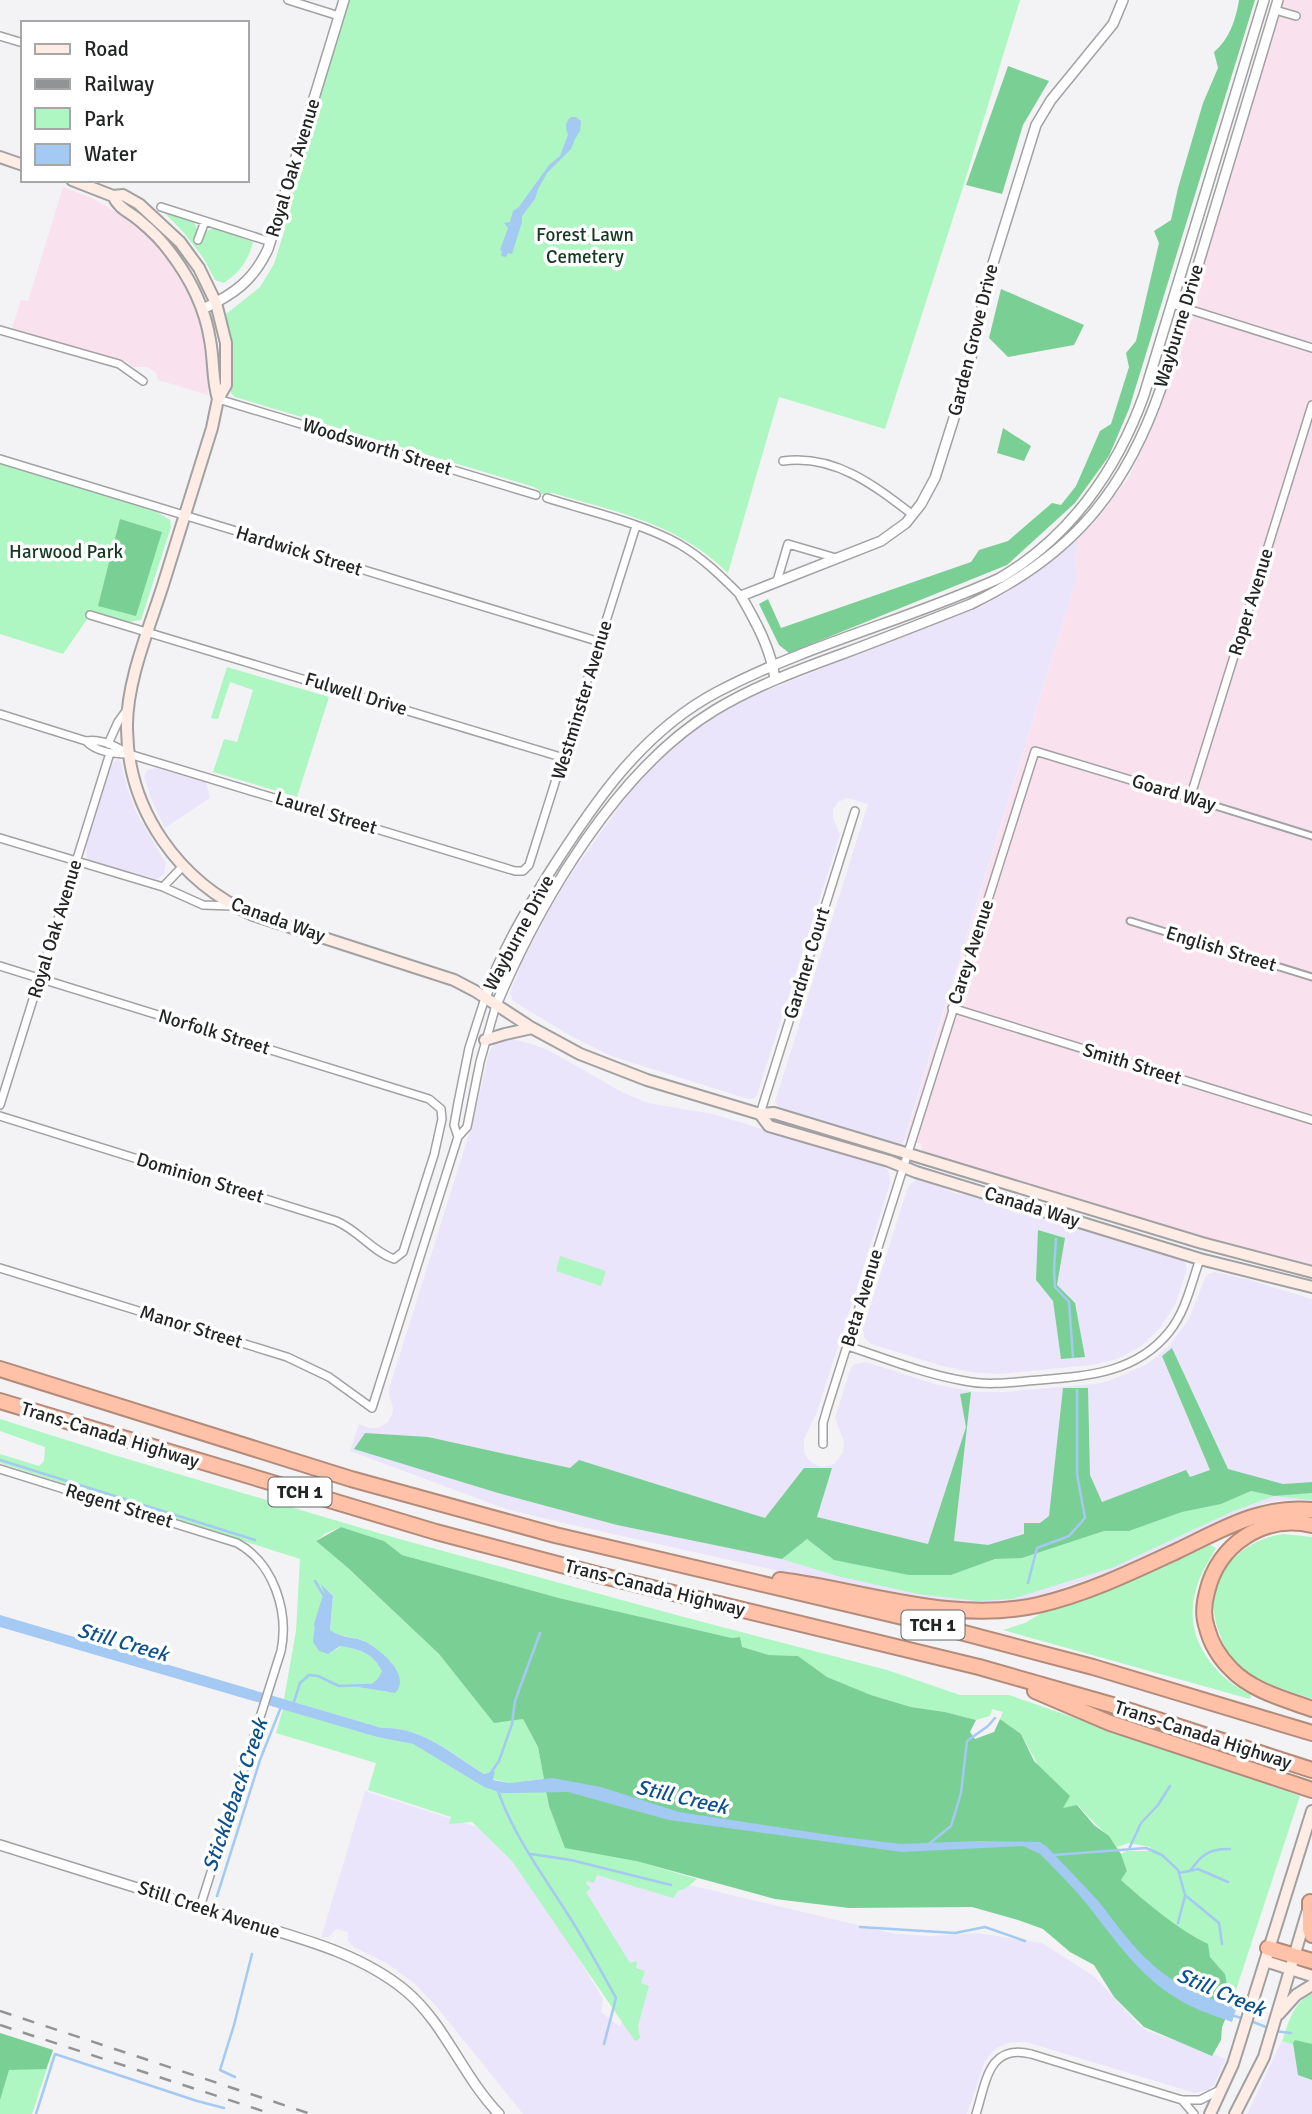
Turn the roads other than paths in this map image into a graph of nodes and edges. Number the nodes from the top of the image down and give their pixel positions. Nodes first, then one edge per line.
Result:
1 (288, 0) edge
2 (344, 0) edge
3 (1123, 0) edge
4 (1264, 0) edge
5 (1276, 5) edge
6 (339, 16) junction
7 (1296, 16) dead end
8 (0, 36) edge
9 (21, 42) edge
10 (0, 158) edge
11 (21, 164) edge
12 (77, 182) edge
13 (113, 196) junction
14 (161, 207) dead end
15 (205, 221) junction
16 (198, 240) dead end
17 (271, 242) junction
18 (216, 303) junction
19 (1171, 304) junction
20 (1185, 308) junction
21 (203, 309) junction
22 (0, 330) edge
23 (1312, 348) edge
24 (143, 381) dead end
25 (218, 399) junction
26 (1312, 405) edge
27 (0, 459) edge
28 (783, 461) dead end
29 (536, 495) dead end
30 (547, 498) dead end
31 (913, 515) junction
32 (184, 516) junction
33 (636, 526) junction
34 (836, 558) junction
35 (777, 581) junction
36 (984, 586) junction
37 (990, 595) junction
38 (741, 596) junction
39 (90, 615) dead end
40 (148, 632) junction
41 (600, 642) junction
42 (773, 665) junction
43 (775, 679) junction
44 (129, 707) junction
45 (0, 714) edge
46 (109, 748) junction
47 (1035, 751) joint
48 (638, 753) junction
49 (129, 754) junction
50 (564, 758) junction
51 (646, 764) junction
52 (1190, 798) junction
53 (855, 811) dead end
54 (1312, 836) edge
55 (0, 838) edge
56 (76, 861) junction
57 (183, 866) junction
58 (523, 871) joint
59 (163, 887) junction
60 (234, 906) junction
61 (1130, 921) dead end
62 (0, 966) edge
63 (40, 978) junction
64 (1312, 978) edge
65 (485, 998) junction
66 (496, 1005) junction
67 (952, 1008) junction
68 (532, 1028) junction
69 (485, 1040) junction
70 (0, 1105) edge
71 (760, 1114) junction
72 (0, 1116) edge
73 (1312, 1120) edge
74 (458, 1137) junction
75 (908, 1153) junction
76 (904, 1167) junction
77 (391, 1258) joint
78 (1200, 1259) junction
79 (0, 1268) edge
80 (1312, 1272) edge
81 (1312, 1287) edge
82 (848, 1346) junction
83 (0, 1369) edge
84 (0, 1401) edge
85 (372, 1408) joint
86 (823, 1444) dead end
87 (0, 1469) edge
88 (1312, 1510) edge
89 (1312, 1525) edge
90 (706, 1570) junction
91 (979, 1667) junction
92 (1312, 1709) edge
93 (1312, 1733) edge
94 (1312, 1770) edge
95 (1312, 1790) edge
96 (1312, 1811) edge
97 (0, 1845) edge
98 (1311, 1899) edge
99 (200, 1907) junction
100 (1312, 1935) edge
101 (1266, 1955) junction
102 (1294, 1955) junction
103 (1312, 1961) edge
104 (1289, 1969) junction
105 (1312, 1976) edge
106 (1312, 1985) edge
107 (1277, 2016) junction
108 (1223, 2088) junction
109 (1182, 2100) junction
110 (499, 2114) edge
111 (976, 2114) edge
112 (1194, 2114) edge
113 (1210, 2114) edge
114 (1235, 2114) edge

1 - 6 street
2 - 6 street, Royal Oak Avenue
3 - 31 street, Garden Grove Drive
4 - 19 street, Wayburne Drive
5 - 7 street
5 - 20 street, Wayburne Drive
6 - 17 street, Royal Oak Avenue
8 - 9 street
10 - 11 main road
12 - 13 main road, Canada Way
13 - 18 main road, Canada Way
13 - 21 main road, Canada Way
14 - 15 street
15 - 16 street
15 - 17 street
17 - 18 street, Royal Oak Avenue
18 - 21 street, Royal Oak Avenue
18 - 25 main road, Canada Way
19 - 20 street
19 - 36 street, Wayburne Drive
20 - 23 street
20 - 37 street, Wayburne Drive
21 - 25 main road, Canada Way
22 - 24 street
25 - 29 street, Woodsworth Street
25 - 32 main road, Canada Way
26 - 52 street, Roper Avenue
27 - 32 street, Hardwick Street
28 - 31 street
30 - 33 street
31 - 34 street, Garden Grove Drive
32 - 40 main road, Canada Way
32 - 41 street, Hardwick Street
33 - 38 street
33 - 41 street, Westminster Avenue
34 - 35 street, Garden Grove Drive
34 - 35 street
35 - 38 street, Garden Grove Drive
36 - 37 street
36 - 42 street, Wayburne Drive
37 - 43 street, Wayburne Drive
38 - 42 street
39 - 40 street, Fulwell Drive
40 - 44 main road, Canada Way
40 - 50 street, Fulwell Drive
41 - 50 street, Westminster Avenue
42 - 43 street
42 - 48 street, Wayburne Drive
43 - 51 street, Wayburne Drive
44 - 46 street, Royal Oak Avenue
44 - 49 main road, Canada Way
45 - 46 street, Laurel Street
46 - 49 street, Laurel Street
46 - 56 street, Royal Oak Avenue
47 - 52 street, Goard Way
47 - 67 street, Carey Avenue
48 - 51 street
48 - 65 street, Wayburne Drive
49 - 57 main road, Canada Way
49 - 58 street, Laurel Street
50 - 58 street, Westminster Avenue
51 - 66 street, Wayburne Drive
52 - 54 street, Goard Way
53 - 71 street, Gardner Court
55 - 56 street
56 - 59 street
56 - 63 street, Royal Oak Avenue
57 - 59 street
57 - 60 main road, Canada Way
59 - 60 street
60 - 65 main road, Canada Way
61 - 64 street, English Street
62 - 63 street, Norfolk Street
63 - 70 street, Royal Oak Avenue
63 - 77 street, Norfolk Street
65 - 66 main road, Canada Way
65 - 74 street, Wayburne Drive
66 - 68 main road, Canada Way
66 - 69 street, Wayburne Drive
67 - 73 street, Smith Street
67 - 75 street, Carey Avenue
68 - 69 main road
68 - 71 main road, Canada Way
69 - 74 street, Wayburne Drive
71 - 75 main road, Canada Way
71 - 76 main road, Canada Way
72 - 77 street, Dominion Street
74 - 85 street, Wayburne Drive
75 - 76 street, Beta Avenue
75 - 80 main road, Canada Way
76 - 78 main road, Canada Way
76 - 82 street, Beta Avenue
78 - 81 main road, Canada Way
78 - 82 street
79 - 85 street, Manor Street
82 - 86 street, Beta Avenue
83 - 90 highway, Trans-Canada Highway / TCH 1
84 - 91 highway, Trans-Canada Highway / TCH 1
87 - 99 street, Regent Street
88 - 90 highway
89 - 92 highway
90 - 93 highway, Trans-Canada Highway / TCH 1
91 - 94 highway, Trans-Canada Highway / TCH 1
91 - 95 highway
96 - 101 main road
97 - 99 street, Still Creek Avenue
98 - 100 highway
98 - 102 main road
99 - 110 street, Still Creek Avenue
101 - 102 highway
101 - 104 main road
101 - 108 main road
102 - 103 highway
102 - 104 main road
104 - 105 main road
104 - 107 main road
106 - 107 main road
107 - 114 main road
108 - 109 street
108 - 113 main road
109 - 111 street
109 - 112 street

